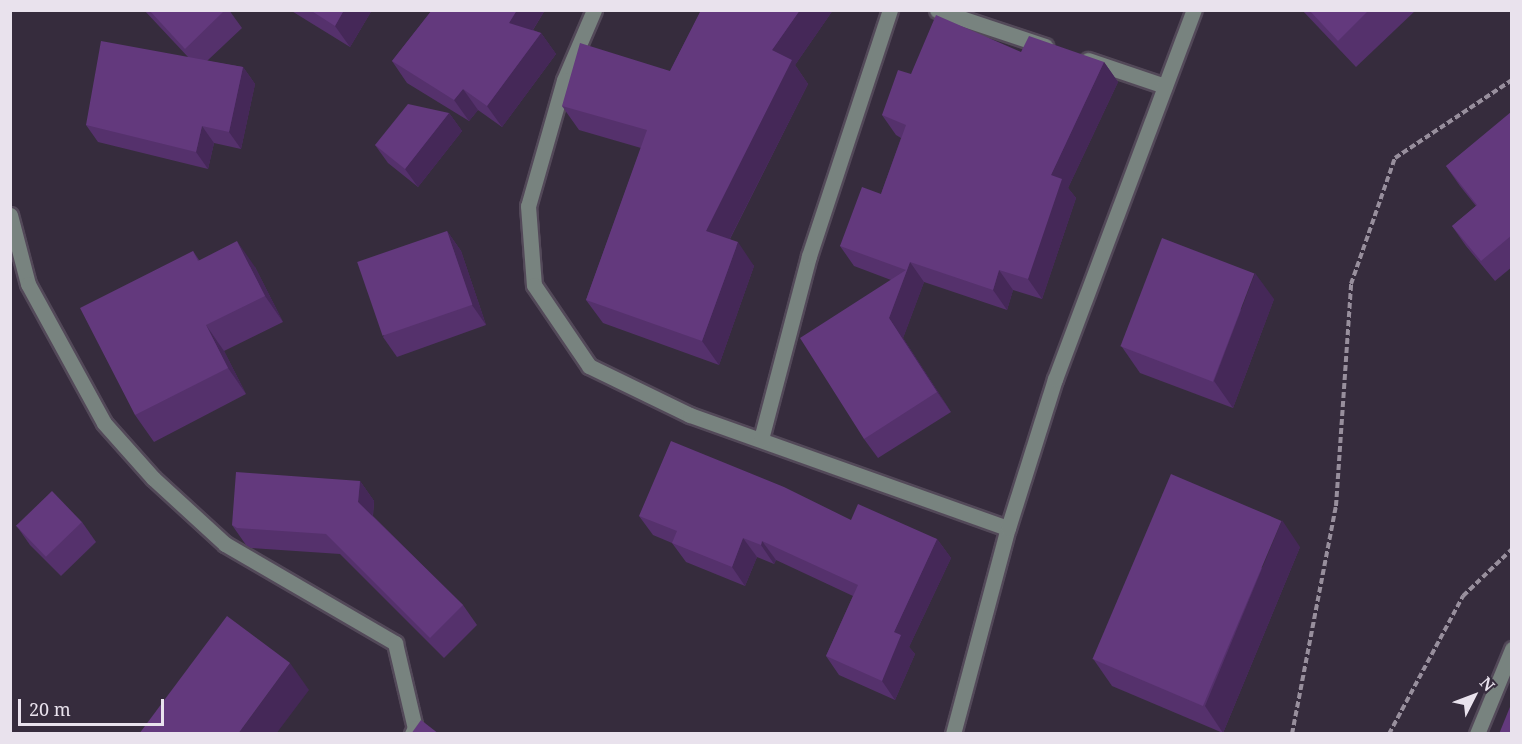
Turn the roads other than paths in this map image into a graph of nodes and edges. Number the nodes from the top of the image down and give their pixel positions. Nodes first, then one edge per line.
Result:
1 (594, 10) edge
2 (890, 10) edge
3 (937, 10) edge
4 (1194, 10) edge
5 (1165, 86) junction
6 (10, 214) edge
7 (761, 439) junction
8 (1008, 528) junction
9 (1512, 650) edge
10 (411, 734) edge
11 (953, 734) edge
12 (1477, 734) edge

1 - 7 street
2 - 7 street
3 - 5 street
4 - 5 street
5 - 8 street
6 - 10 street
7 - 8 street
8 - 11 street
9 - 12 street

